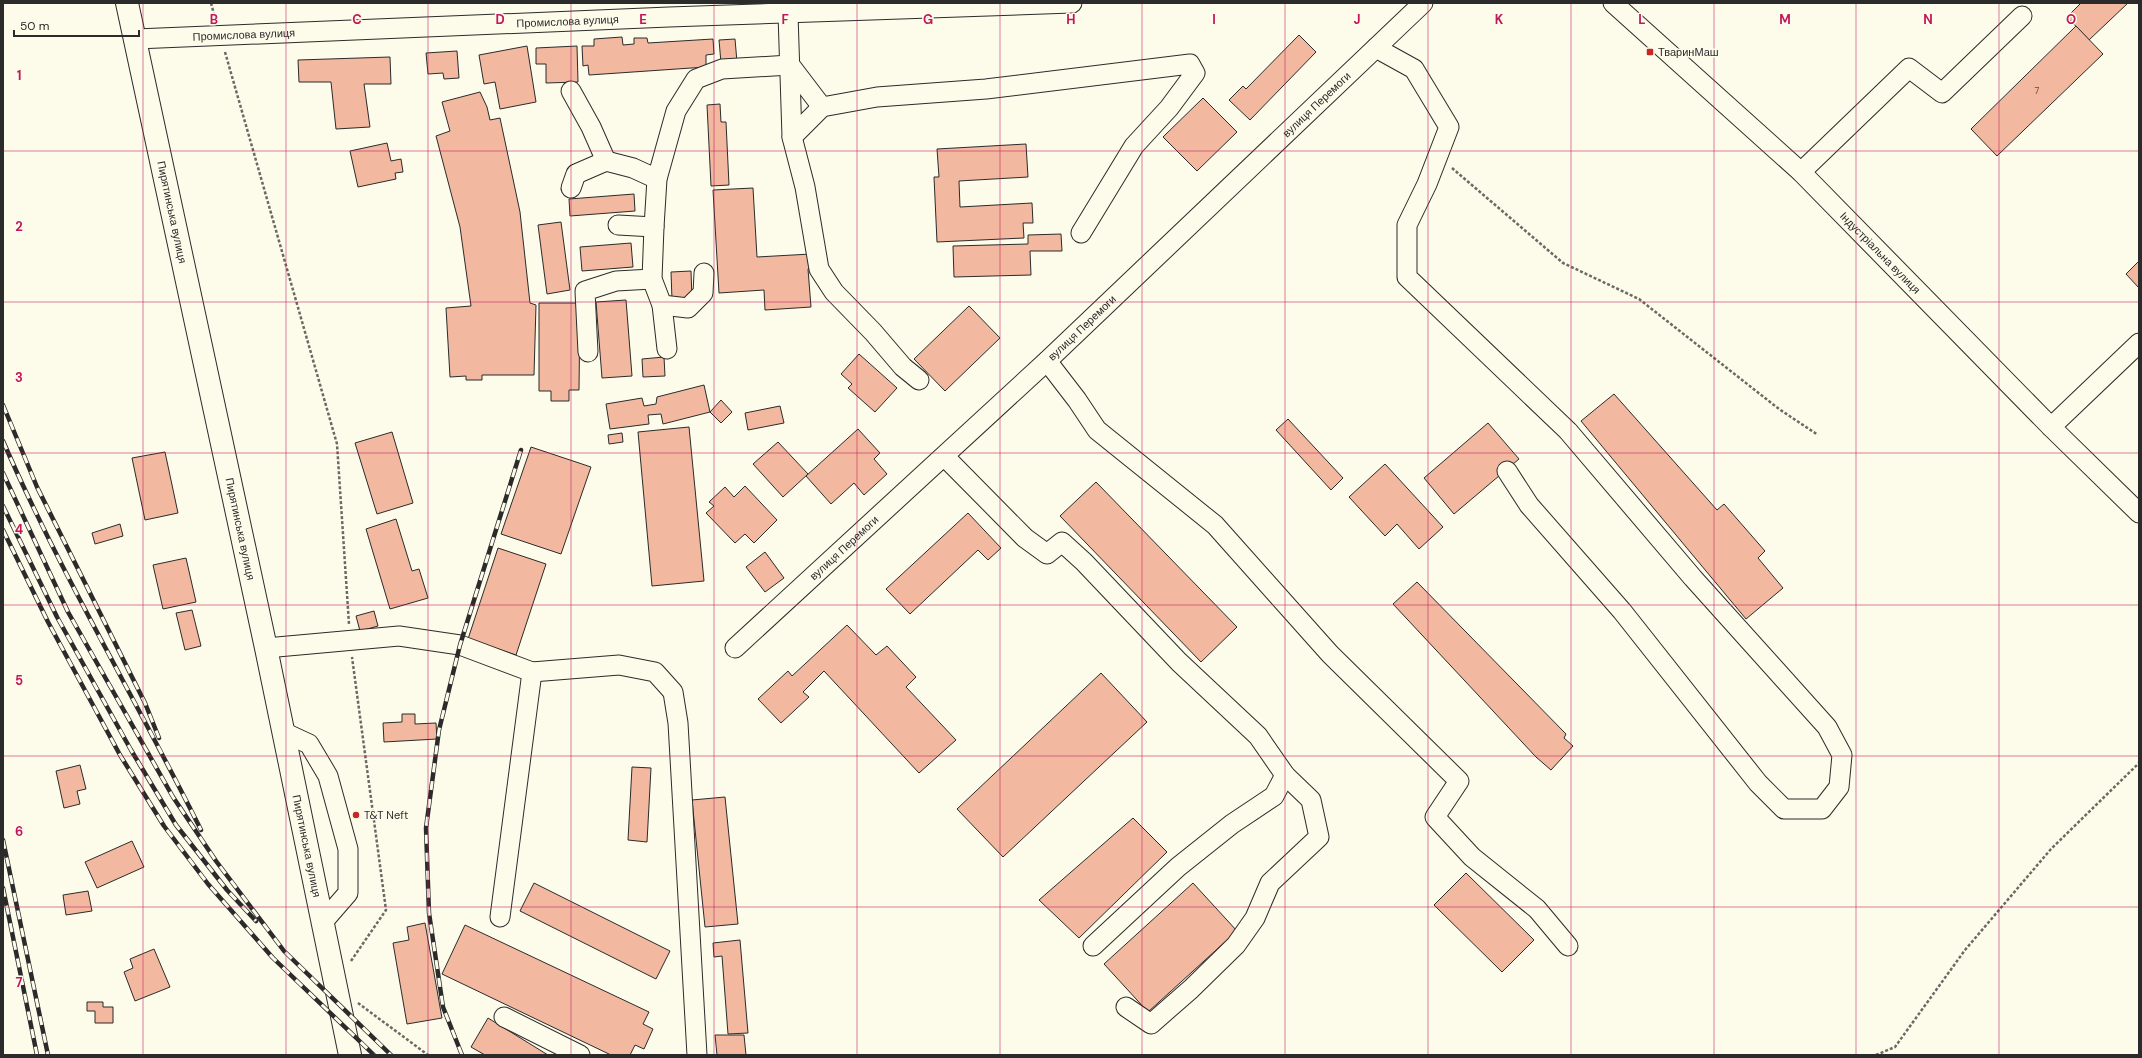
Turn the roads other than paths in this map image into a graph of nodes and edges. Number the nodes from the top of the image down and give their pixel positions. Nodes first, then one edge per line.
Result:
1 (127, 3) edge
2 (1072, 3) edge
3 (1424, 3) edge
4 (1613, 3) edge
5 (873, 7) edge
6 (669, 10) edge
7 (788, 14) junction
8 (2022, 16) dead end
9 (136, 39) junction
10 (1376, 48) junction
11 (790, 66) junction
12 (571, 91) dead end
13 (822, 107) junction
14 (792, 137) junction
15 (606, 161) junction
16 (1801, 172) junction
17 (657, 179) junction
18 (571, 188) dead end
19 (618, 225) dead end
20 (654, 226) junction
21 (1081, 233) dead end
22 (704, 273) dead end
23 (652, 279) junction
24 (662, 305) junction
25 (2139, 343) edge
26 (667, 349) dead end
27 (588, 352) dead end
28 (1047, 361) junction
29 (919, 380) dead end
30 (2051, 427) junction
31 (945, 457) junction
32 (1508, 471) dead end
33 (2139, 513) edge
34 (266, 648) junction
35 (736, 648) dead end
36 (532, 672) junction
37 (283, 732) junction
38 (1285, 775) junction
39 (500, 917) dead end
40 (322, 923) junction
41 (1093, 946) dead end
42 (1568, 946) dead end
43 (1126, 1007) dead end
44 (504, 1017) dead end
45 (350, 1055) edge
46 (580, 1055) edge
47 (697, 1055) edge

1 - 9 main road, Пирятинська вулиця
2 - 5 street, Промислова вулиця
3 - 10 street, вулиця Перемоги
4 - 16 street, Індустріальна вулиця
5 - 7 street, Промислова вулиця
6 - 7 street, Промислова вулиця
6 - 9 street, Промислова вулиця
7 - 11 street
8 - 16 street
9 - 34 main road, Пирятинська вулиця
10 - 28 street, вулиця Перемоги
10 - 32 street
11 - 13 street
11 - 14 street
11 - 17 street
12 - 15 street
13 - 14 street
13 - 21 street
14 - 29 street
15 - 17 street
15 - 18 street
16 - 30 street, Індустріальна вулиця
17 - 20 street
19 - 20 street
20 - 23 street
22 - 24 street
23 - 24 street
23 - 27 street
24 - 26 street
25 - 30 street
28 - 31 street, вулиця Перемоги
28 - 42 street
30 - 33 street, Індустріальна вулиця
31 - 35 street, вулиця Перемоги
31 - 38 street
34 - 36 street
34 - 37 main road, Пирятинська вулиця
36 - 39 street
36 - 47 street
37 - 40 main road, Пирятинська вулиця
37 - 40 street
38 - 41 street
38 - 43 street
40 - 45 main road, Пирятинська вулиця
44 - 46 street

